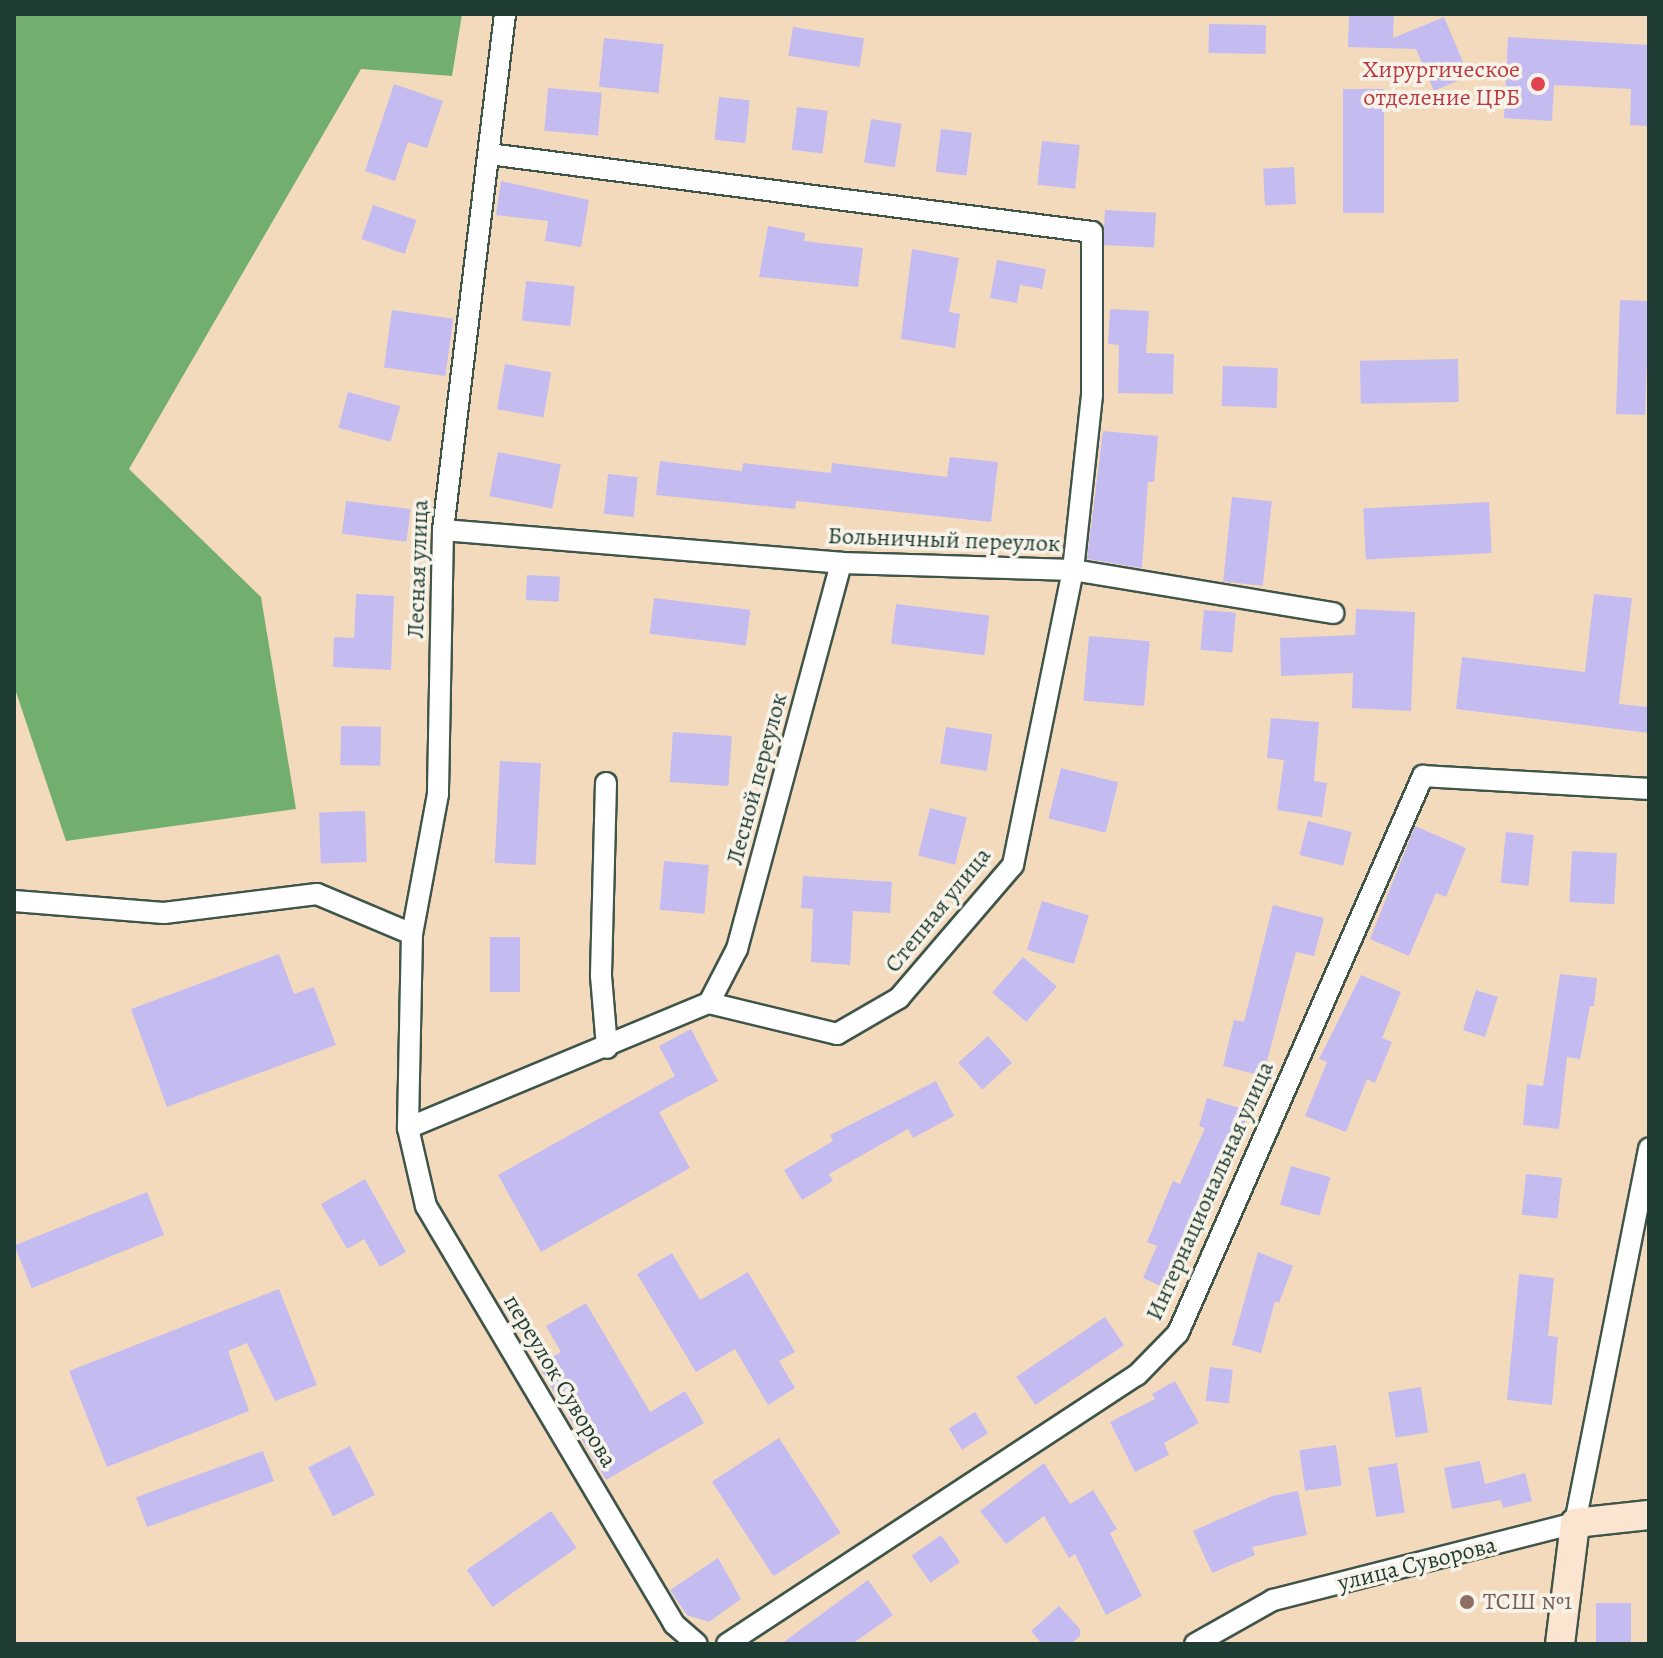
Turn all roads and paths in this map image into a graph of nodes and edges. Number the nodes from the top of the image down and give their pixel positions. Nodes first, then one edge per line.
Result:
1 (505, 14) edge
2 (489, 154) junction
3 (443, 530) junction
4 (841, 563) junction
5 (1073, 570) junction
6 (1333, 613) dead end
7 (606, 783) dead end
8 (1649, 789) edge
9 (14, 901) edge
10 (412, 934) junction
11 (709, 1003) junction
12 (607, 1048) junction
13 (408, 1128) junction
14 (1649, 1148) edge
15 (1649, 1515) edge
16 (1575, 1523) junction
17 (697, 1644) edge
18 (727, 1644) edge
19 (1195, 1644) edge
20 (1560, 1644) edge

1 - 2 street, Лесная улица
2 - 3 street, Лесная улица
2 - 5 street, Больничный переулок
3 - 4 street, Больничный переулок
3 - 10 street, Лесная улица
4 - 5 street, Больничный переулок
4 - 11 street, Лесной переулок
5 - 6 street
5 - 11 street, Степная улица
7 - 12 street
8 - 18 street, Интернациональная улица
9 - 10 street
10 - 13 street, Лесная улица
11 - 12 street
12 - 13 street
13 - 17 street, переулок Суворова
14 - 16 street
15 - 16 street, улица Суворова
16 - 19 street, улица Суворова
16 - 20 street

